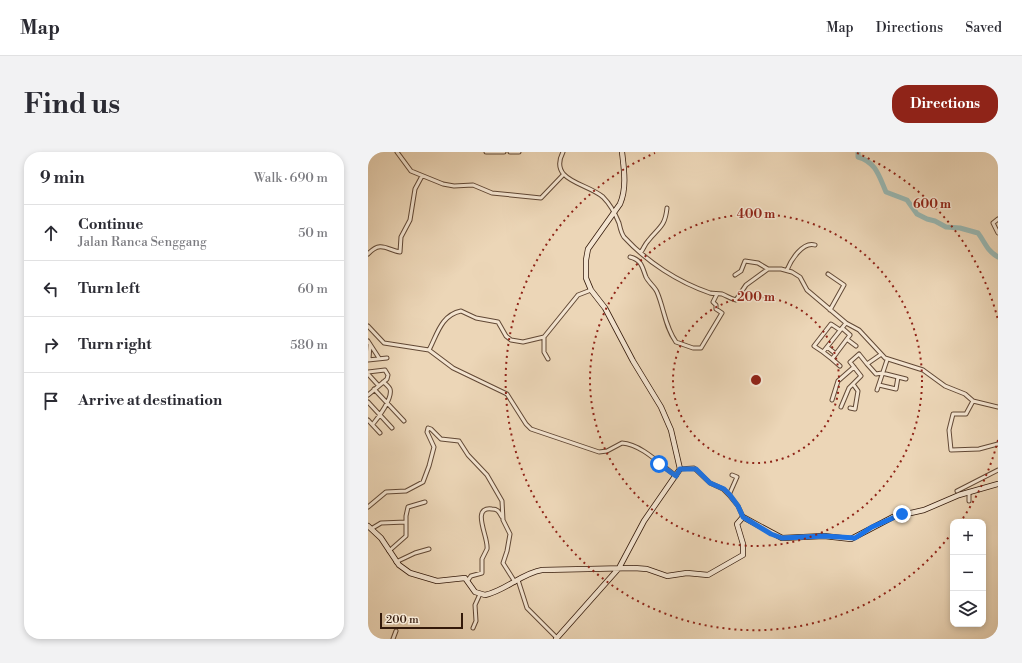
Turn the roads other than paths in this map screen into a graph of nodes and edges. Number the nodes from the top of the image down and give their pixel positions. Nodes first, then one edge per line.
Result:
1 (397, 152) edge
2 (486, 152) edge
3 (504, 152) edge
4 (510, 152) edge
5 (519, 152) edge
6 (563, 152) edge
7 (622, 152) edge
8 (563, 175) junction
9 (422, 176) junction
10 (667, 208) dead end
11 (614, 211) junction
12 (998, 219) edge
13 (998, 233) edge
14 (815, 245) dead end
15 (641, 252) junction
16 (368, 254) edge
17 (630, 257) dead end
18 (768, 269) junction
19 (787, 270) junction
20 (828, 274) dead end
21 (735, 275) dead end
22 (591, 290) junction
23 (717, 294) junction
24 (830, 310) junction
25 (846, 324) junction
26 (368, 326) edge
27 (841, 329) junction
28 (544, 337) junction
29 (848, 340) junction
30 (369, 342) edge
31 (856, 346) dead end
32 (827, 347) junction
33 (429, 350) junction
34 (823, 352) junction
35 (836, 354) junction
36 (880, 355) junction
37 (379, 358) junction
38 (386, 358) dead end
39 (548, 359) dead end
40 (832, 359) junction
41 (369, 360) edge
42 (887, 360) junction
43 (868, 364) junction
44 (840, 366) dead end
45 (854, 367) junction
46 (368, 373) edge
47 (882, 373) junction
48 (898, 377) junction
49 (906, 379) dead end
50 (383, 382) junction
51 (853, 384) junction
52 (378, 385) junction
53 (879, 385) junction
54 (374, 390) junction
55 (877, 390) dead end
56 (368, 393) edge
57 (832, 400) dead end
58 (973, 401) junction
59 (368, 402) edge
60 (386, 404) junction
61 (841, 407) dead end
62 (998, 407) edge
63 (850, 408) dead end
64 (380, 414) junction
65 (368, 420) edge
66 (404, 422) dead end
67 (372, 424) junction
68 (392, 428) dead end
69 (380, 433) dead end
70 (998, 444) edge
71 (680, 469) junction
72 (998, 470) edge
73 (732, 475) dead end
74 (676, 476) junction
75 (998, 484) edge
76 (957, 491) dead end
77 (969, 492) junction
78 (730, 495) junction
79 (969, 501) dead end
80 (425, 502) dead end
81 (368, 506) edge
82 (743, 517) junction
83 (503, 518) junction
84 (406, 522) junction
85 (370, 528) edge
86 (429, 549) dead end
87 (389, 551) junction
88 (396, 562) junction
89 (619, 568) junction
90 (468, 580) junction
91 (516, 581) junction
92 (480, 594) junction
93 (473, 628) dead end
94 (396, 631) dead end
95 (557, 638) edge
96 (393, 639) edge

1 - 9 street
2 - 3 street
4 - 5 street
6 - 8 street
7 - 11 street
8 - 9 street
8 - 11 street
9 - 16 street
10 - 15 street
11 - 15 street
11 - 22 street
12 - 13 street
14 - 19 street
15 - 23 street
17 - 23 street
18 - 19 street
18 - 21 street
18 - 23 street
19 - 24 street
20 - 24 street
22 - 28 street
22 - 71 street
24 - 25 street
25 - 27 street
25 - 36 street
26 - 33 street
27 - 29 street
27 - 32 street
27 - 34 street
28 - 33 street
28 - 39 street
29 - 31 street
29 - 35 street
30 - 37 street
30 - 41 street
32 - 34 street
32 - 35 street
33 - 74 street
34 - 40 street
35 - 40 street
36 - 42 street
36 - 43 street
37 - 38 street
37 - 41 street
40 - 44 street
42 - 47 street
42 - 58 street
43 - 45 street
43 - 47 street
45 - 51 street
45 - 57 street
46 - 50 street
46 - 52 street
47 - 48 street
47 - 53 street
48 - 49 street
48 - 53 street
50 - 52 street
50 - 60 street
51 - 61 street
51 - 63 street
52 - 54 street
53 - 55 street
54 - 56 street
54 - 60 street
58 - 62 street
58 - 70 street
59 - 64 street
60 - 64 street
60 - 66 street
64 - 67 street
64 - 68 street
65 - 67 street
67 - 69 street
71 - 74 street
71 - 78 street
72 - 76 street
73 - 78 street
74 - 89 street
75 - 77 street
77 - 79 street
77 - 82 street
78 - 82 street
80 - 84 street
81 - 83 street
82 - 89 street
83 - 90 street
83 - 91 street
84 - 85 street
84 - 87 street
85 - 87 street
86 - 88 street
87 - 88 street
88 - 90 street
89 - 91 street
89 - 95 street
90 - 92 street
91 - 92 street
91 - 95 street
92 - 93 street
94 - 96 street

